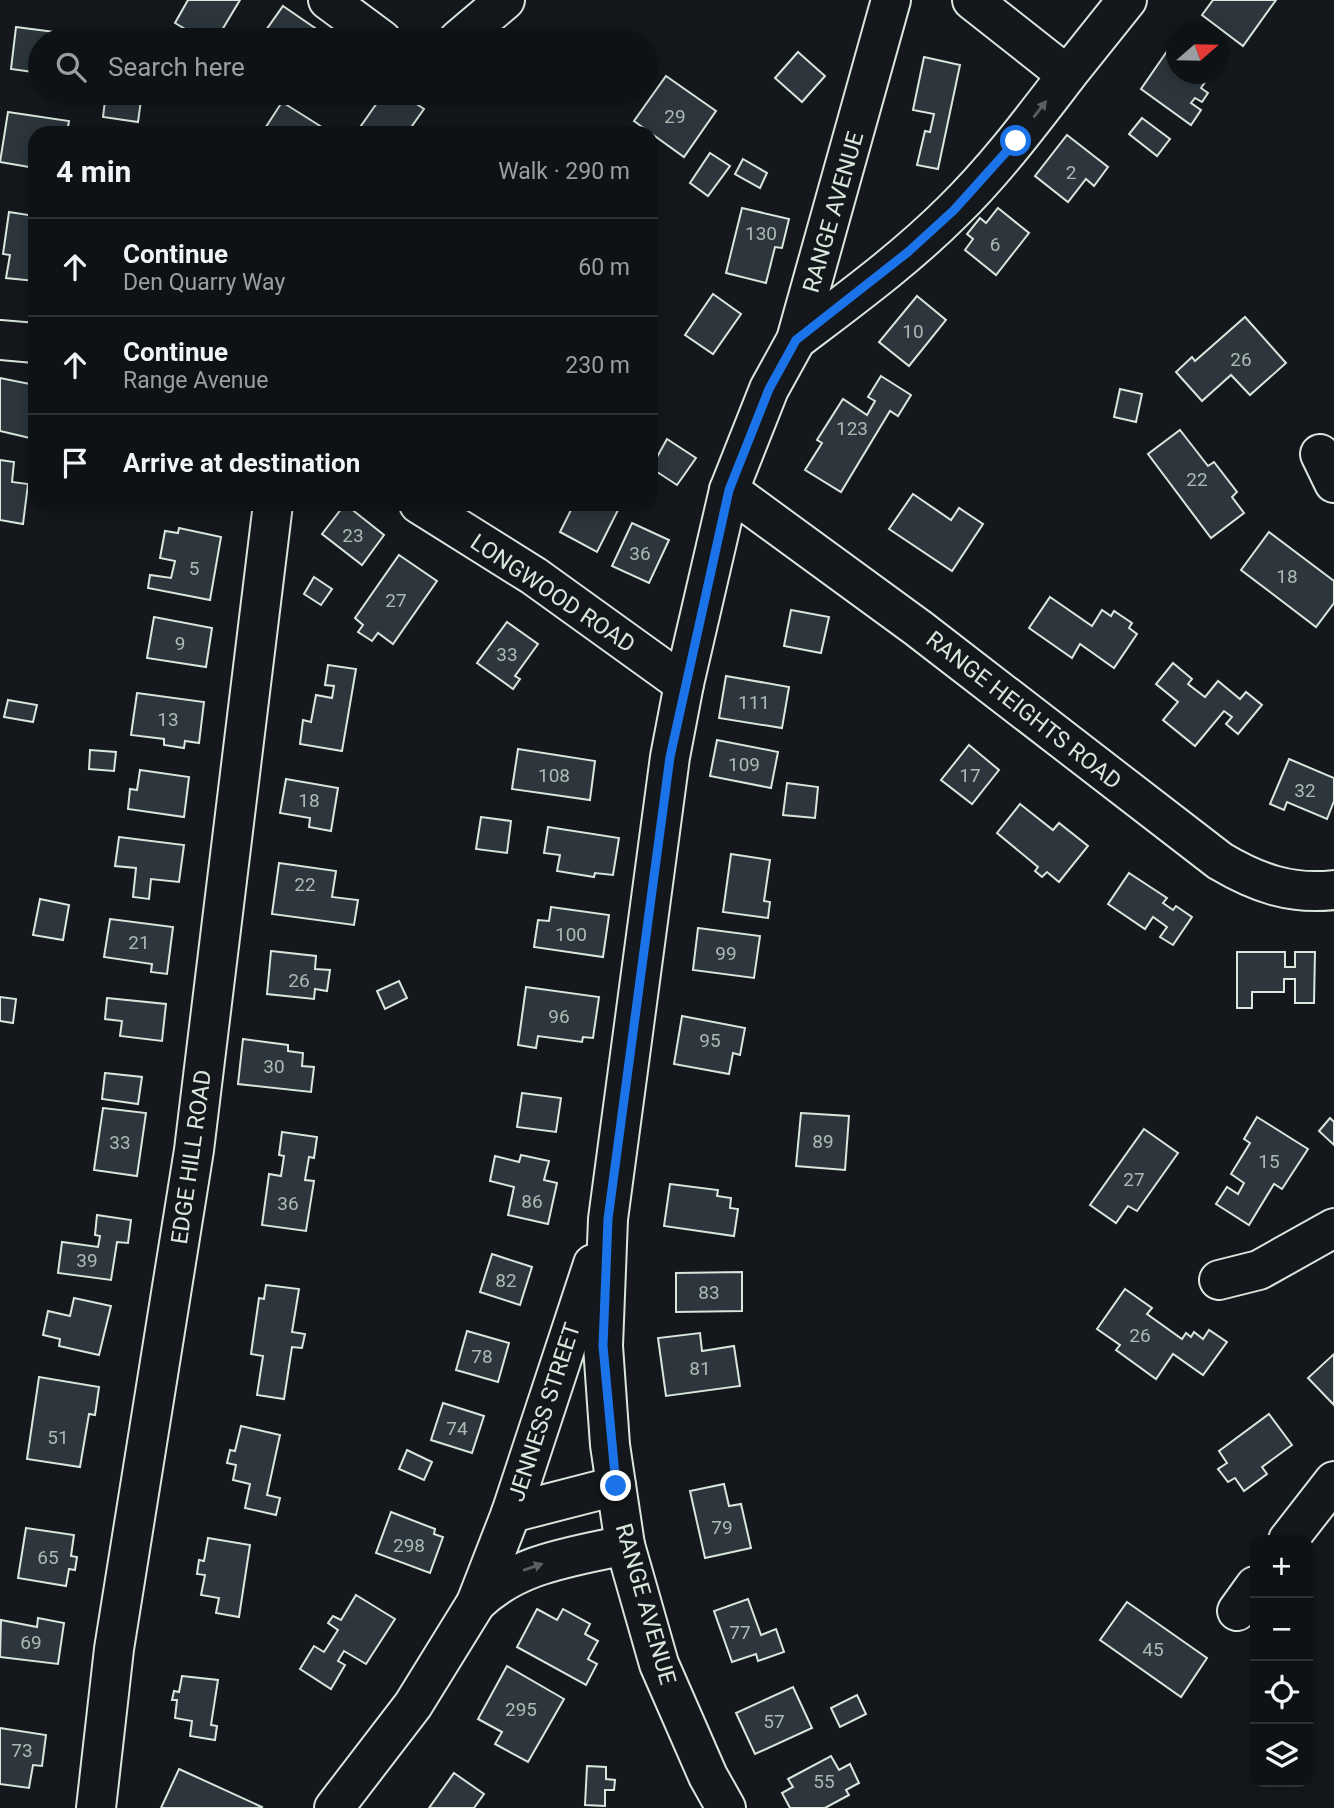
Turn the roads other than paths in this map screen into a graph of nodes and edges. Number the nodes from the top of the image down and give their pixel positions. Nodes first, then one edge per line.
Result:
1 (328, 0) edge
2 (505, 0) edge
3 (891, 0) edge
4 (972, 0) edge
5 (1127, 0) edge
6 (366, 28) edge
7 (472, 28) edge
8 (1067, 75) junction
9 (0, 340) edge
10 (796, 340) junction
11 (28, 342) edge
12 (729, 490) junction
13 (272, 511) edge
14 (430, 511) edge
15 (684, 684) junction
16 (1334, 890) edge
17 (608, 1219) junction
18 (1334, 1228) edge
19 (1219, 1280) dead end
20 (1334, 1481) edge
21 (616, 1486) junction
22 (511, 1513) junction
23 (1292, 1535) edge
24 (625, 1545) junction
25 (476, 1603) junction
26 (96, 1808) edge
27 (334, 1808) edge
28 (726, 1808) edge

1 - 6 street
2 - 7 street
3 - 10 street, RANGE AVENUE
4 - 8 street
5 - 8 street
10 -> 8 street
9 - 11 street
10 - 12 street, RANGE AVENUE
12 - 15 street, RANGE AVENUE
12 - 16 street, RANGE HEIGHTS ROAD
13 - 26 street, EDGE HILL ROAD
14 - 15 street, LONGWOOD ROAD
15 - 17 street, RANGE AVENUE
17 - 21 street, RANGE AVENUE
17 - 22 street, JENNESS STREET
18 - 19 street
20 - 23 street
21 - 22 street
21 - 24 street, RANGE AVENUE
22 - 25 street, JENNESS STREET
25 -> 24 street, JENNESS STREET
24 - 28 street, RANGE AVENUE
25 - 27 street, JENNESS STREET

